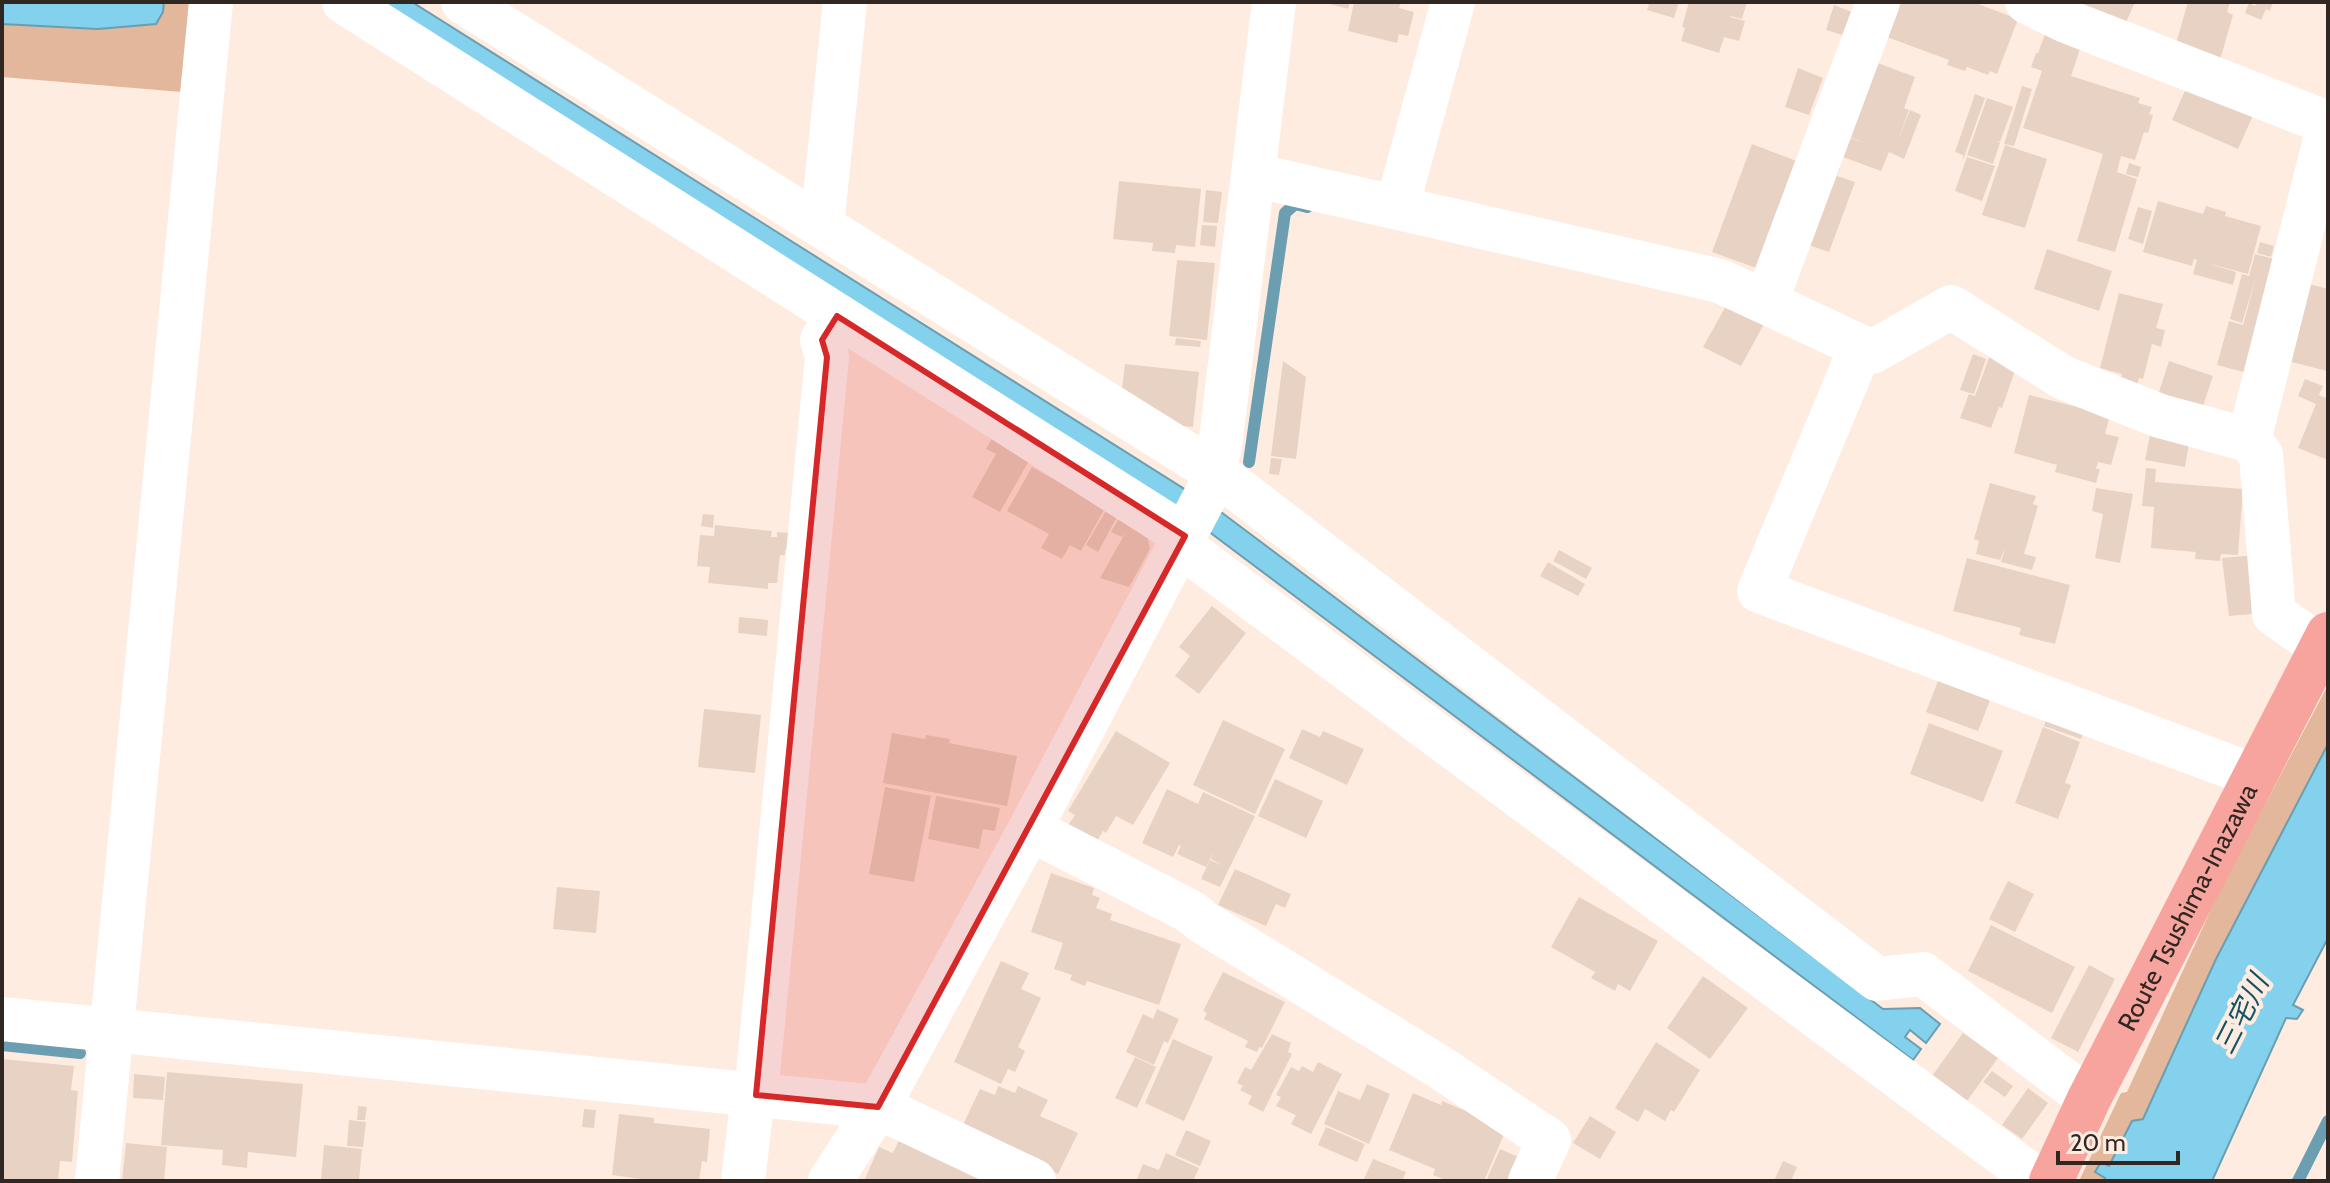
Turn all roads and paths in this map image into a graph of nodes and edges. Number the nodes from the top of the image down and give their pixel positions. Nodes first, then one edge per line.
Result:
1 (211, 2) edge
2 (344, 2) edge
3 (463, 2) edge
4 (845, 2) edge
5 (1274, 2) edge
6 (1453, 2) edge
7 (1878, 2) edge
8 (2027, 2) edge
9 (2328, 126) edge
10 (1253, 175) junction
11 (1397, 207) junction
12 (822, 226) junction
13 (1766, 302) junction
14 (837, 316) junction
15 (1861, 347) junction
16 (2249, 440) junction
17 (1211, 480) junction
18 (1185, 537) junction
19 (2324, 640) edge
20 (2255, 776) junction
21 (1030, 829) junction
22 (2, 1019) edge
23 (112, 1030) junction
24 (754, 1095) junction
25 (2089, 1099) junction
26 (878, 1107) junction
27 (97, 1181) edge
28 (743, 1181) edge
29 (830, 1181) edge
30 (1034, 1181) edge
31 (1530, 1181) edge
32 (2039, 1181) edge
33 (2051, 1181) edge

1 - 23 street
2 - 14 street
3 - 12 street
4 - 12 street
5 - 10 street
6 - 11 street
7 - 13 street
8 - 9 street
9 - 16 street
10 - 11 street
10 - 17 street
11 - 13 street
12 - 17 street
13 - 15 street
14 - 18 street
14 - 24 street
15 - 16 street
15 - 20 street
16 - 19 street
17 - 18 street
17 - 25 street
18 - 21 street
18 - 32 street
19 - 20 main road, Route Tsushima-Inazawa
20 - 25 main road, Route Tsushima-Inazawa
21 - 26 street
21 - 31 street
22 - 23 street
23 - 24 street
23 - 27 street
24 - 26 street
24 - 28 street
25 - 33 main road, Route Tsushima-Inazawa
26 - 29 street
26 - 30 street

